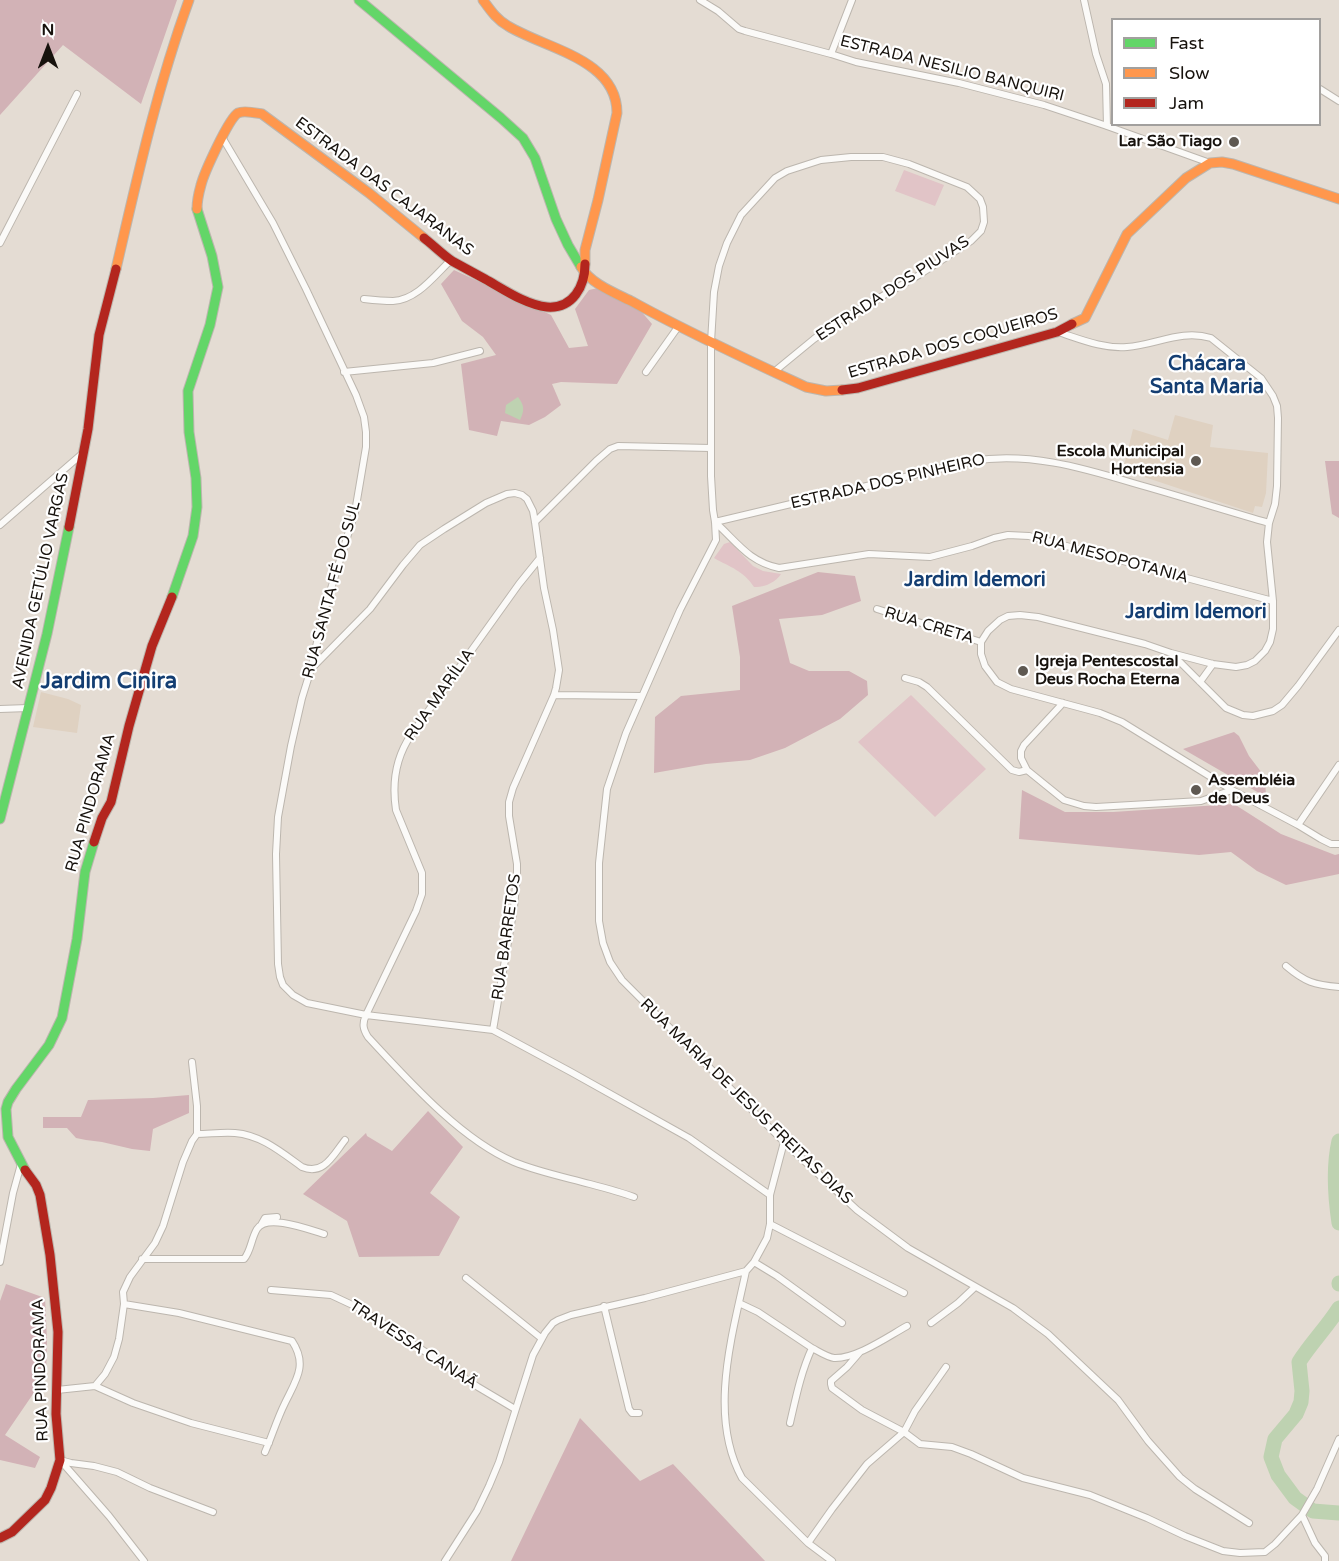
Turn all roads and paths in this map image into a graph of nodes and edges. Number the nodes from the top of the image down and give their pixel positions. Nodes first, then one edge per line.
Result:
1 (189, 0) edge
2 (359, 0) edge
3 (483, 0) edge
4 (700, 0) edge
5 (852, 0) edge
6 (1084, 0) edge
7 (831, 54) junction
8 (1109, 82) edge
9 (1321, 90) edge
10 (77, 94) dead end
11 (1339, 101) edge
12 (262, 114) joint
13 (1107, 126) junction
14 (222, 137) junction
15 (1209, 163) junction
16 (1339, 199) edge
17 (0, 243) edge
18 (452, 260) junction
19 (585, 274) junction
20 (364, 299) dead end
21 (678, 327) junction
22 (1058, 332) junction
23 (711, 342) junction
24 (480, 351) dead end
25 (775, 371) junction
26 (344, 372) junction
27 (646, 372) dead end
28 (711, 448) junction
29 (83, 453) junction
30 (535, 522) junction
31 (715, 522) junction
32 (1269, 523) junction
33 (0, 525) edge
34 (540, 558) junction
35 (1273, 601) junction
36 (877, 609) dead end
37 (1339, 630) edge
38 (981, 642) junction
39 (1171, 653) junction
40 (1213, 664) junction
41 (311, 669) junction
42 (905, 678) dead end
43 (1200, 682) junction
44 (554, 695) junction
45 (642, 696) junction
46 (1063, 703) junction
47 (28, 708) junction
48 (0, 709) edge
49 (1339, 765) edge
50 (1026, 770) junction
51 (1232, 790) junction
52 (0, 819) edge
53 (1298, 825) junction
54 (1339, 844) edge
55 (1286, 966) dead end
56 (1339, 987) edge
57 (366, 1014) junction
58 (494, 1030) junction
59 (192, 1062) dead end
60 (197, 1134) junction
61 (345, 1140) dead end
62 (784, 1142) junction
63 (21, 1164) junction
64 (770, 1194) junction
65 (634, 1197) dead end
66 (278, 1217) dead end
67 (770, 1224) junction
68 (261, 1225) junction
69 (324, 1234) dead end
70 (142, 1259) junction
71 (0, 1262) edge
72 (754, 1262) junction
73 (746, 1271) junction
74 (466, 1278) dead end
75 (975, 1287) junction
76 (271, 1290) dead end
77 (904, 1293) dead end
78 (739, 1303) junction
79 (123, 1304) junction
80 (604, 1306) junction
81 (842, 1323) dead end
82 (931, 1323) dead end
83 (907, 1326) dead end
84 (541, 1338) junction
85 (812, 1348) junction
86 (860, 1352) junction
87 (946, 1366) dead end
88 (94, 1386) junction
89 (57, 1390) junction
90 (515, 1409) junction
91 (639, 1413) dead end
92 (790, 1423) dead end
93 (904, 1432) junction
94 (1339, 1439) edge
95 (269, 1443) junction
96 (265, 1452) dead end
97 (60, 1460) junction
98 (213, 1512) dead end
99 (1302, 1515) junction
100 (1249, 1522) dead end
101 (0, 1538) edge
102 (808, 1542) junction
103 (144, 1561) edge
104 (445, 1561) edge
105 (832, 1561) edge
106 (1325, 1561) edge

1 - 29 street, AVENIDA GETÚLIO VARGAS
2 - 19 street, ESTRADA DOS COQUEIROS
3 - 19 street, ESTRADA DAS CAJARANAS
4 - 7 street, ESTRADA NESILIO BANQUIRI
5 - 7 street
6 - 8 street
7 - 13 street, ESTRADA NESILIO BANQUIRI
8 - 13 street
9 - 11 street
10 - 17 street
12 - 14 street, RUA PINDORAMA
12 - 18 street, ESTRADA DAS CAJARANAS
13 - 15 street, ESTRADA NESILIO BANQUIRI
14 - 26 street, RUA SANTA FÉ DO SUL
14 - 63 street, RUA PINDORAMA
15 - 16 street, ESTRADA NESILIO BANQUIRI
15 - 22 street, ESTRADA DOS COQUEIROS
18 - 19 street, ESTRADA DAS CAJARANAS
18 - 20 street
19 - 21 street, ESTRADA DOS COQUEIROS
21 - 23 street, ESTRADA DOS COQUEIROS
21 - 27 street
22 - 25 street, ESTRADA DOS COQUEIROS
22 - 32 street
23 - 25 street, ESTRADA DOS COQUEIROS
23 - 25 street, ESTRADA DOS PIUVAS
23 - 28 street, ESTRADA DOS PIUVAS
24 - 26 street
26 - 41 street, RUA SANTA FÉ DO SUL
28 - 30 street
28 - 31 street, ESTRADA DOS PIUVAS
29 - 33 street
29 - 47 street, AVENIDA GETÚLIO VARGAS
30 - 34 street, RUA BARRETOS
30 - 41 street, RUA BARRETOS
31 - 32 street, ESTRADA DOS PINHEIRO
31 - 35 street, RUA MESOPOTANIA
31 - 45 street, RUA MARIA DE JESUS FREITAS DIAS
32 - 35 street
34 - 44 street, RUA BARRETOS
34 - 57 street, RUA MARÍLIA
35 - 40 street
36 - 38 street, RUA CRETA
37 - 43 street
38 - 39 street
38 - 46 street
39 - 40 street
39 - 43 street
40 - 43 street
41 - 57 street, RUA SANTA FÉ DO SUL
42 - 50 street
44 - 45 street
44 - 58 street, RUA BARRETOS
45 - 62 street, RUA MARIA DE JESUS FREITAS DIAS
46 - 50 street
46 - 51 street
47 - 48 street
47 - 52 street, AVENIDA GETÚLIO VARGAS
49 - 53 street
50 - 51 street
51 - 53 street
53 - 54 street
55 - 56 street
57 - 58 street, RUA SANTA FÉ DO SUL
57 - 65 street
58 - 64 street
59 - 60 street
60 - 61 street
60 - 70 street
62 - 64 street
62 - 75 street, RUA MARIA DE JESUS FREITAS DIAS
63 - 71 street
63 - 89 street, RUA PINDORAMA
64 - 67 street
66 - 68 street
67 - 72 street
67 - 77 street
68 - 69 street
68 - 70 street
70 - 79 street
72 - 73 street
72 - 81 street
73 - 78 street
73 - 80 street
74 - 84 street
75 - 82 street
75 - 100 street, RUA MARIA DE JESUS FREITAS DIAS
76 - 90 street, TRAVESSA CANAÃ
78 - 85 street
78 - 102 street
79 - 88 street
79 - 95 street
80 - 84 street
80 - 91 street
83 - 86 street
84 - 90 street
85 - 86 street
85 - 92 street
86 - 93 street
87 - 93 street
88 - 89 street
88 - 95 street
89 - 97 street, RUA PINDORAMA
90 - 104 street
93 - 99 street
93 - 102 street
94 - 99 street
95 - 96 street
97 - 98 street
97 - 101 street, RUA PINDORAMA
97 - 103 street
99 - 106 street
102 - 105 street

